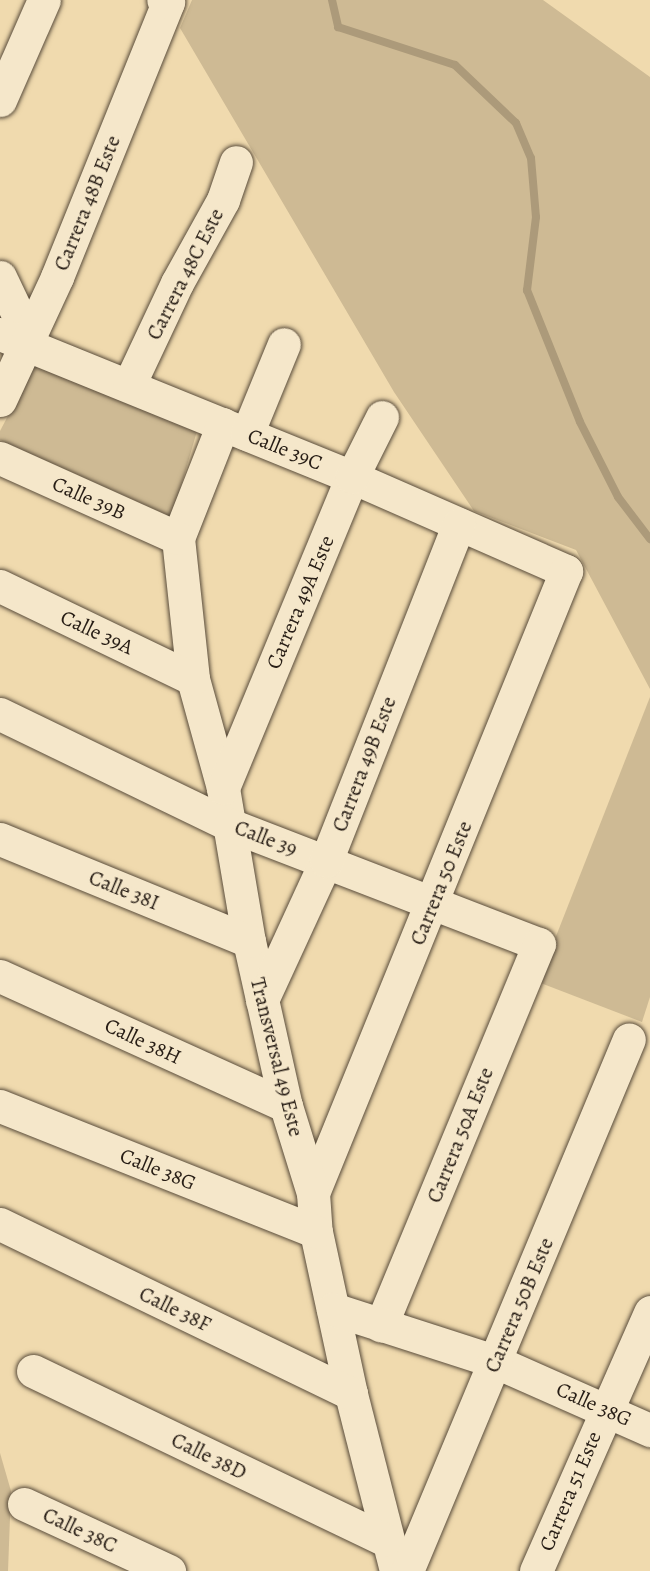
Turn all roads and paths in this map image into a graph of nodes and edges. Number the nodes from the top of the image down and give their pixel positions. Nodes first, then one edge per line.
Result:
1 (44, 0) edge
2 (166, 1) edge
3 (0, 100) edge
4 (236, 162) dead end
5 (0, 277) edge
6 (17, 338) edge
7 (285, 344) dead end
8 (129, 385) junction
9 (0, 400) edge
10 (382, 417) dead end
11 (235, 429) junction
12 (0, 458) edge
13 (352, 477) junction
14 (459, 524) junction
15 (178, 538) junction
16 (566, 571) joint
17 (0, 586) edge
18 (194, 679) junction
19 (0, 714) edge
20 (223, 788) junction
21 (230, 825) junction
22 (0, 839) edge
23 (326, 861) junction
24 (433, 904) junction
25 (249, 941) junction
26 (539, 944) joint
27 (0, 976) edge
28 (262, 1000) junction
29 (629, 1039) dead end
30 (0, 1106) edge
31 (286, 1106) junction
32 (313, 1193) junction
33 (0, 1224) edge
34 (316, 1232) junction
35 (333, 1309) junction
36 (650, 1312) edge
37 (381, 1326) junction
38 (494, 1362) junction
39 (33, 1371) dead end
40 (351, 1394) junction
41 (606, 1408) junction
42 (650, 1430) edge
43 (24, 1504) dead end
44 (385, 1540) junction
45 (169, 1571) edge
46 (396, 1571) edge
47 (407, 1571) edge
48 (536, 1571) edge

1 - 3 street
2 - 6 street, Carrera 48B Este
4 - 8 street, Carrera 48C Este
5 - 6 street
6 - 8 street, Calle 39C
6 - 9 street, Carrera 48B Este
7 - 11 street
8 - 11 street, Calle 39C
10 - 13 street, Carrera 49A Este
11 - 13 street, Calle 39C
11 - 15 street
12 - 15 street, Calle 39B
13 - 14 street, Calle 39C
13 - 20 street, Carrera 49A Este
14 - 16 street, Calle 39C
14 - 23 street, Carrera 49B Este
15 - 18 street, Transversal 49 Este
16 - 24 street, Carrera 50 Este
17 - 18 street, Calle 39A
18 - 20 street, Transversal 49 Este
19 - 21 street, Calle 39
20 - 21 street, Transversal 49 Este
21 - 23 street, Calle 39
21 - 25 street, Transversal 49 Este
22 - 25 street, Calle 38I
23 - 24 street, Calle 39
23 - 28 street, Carrera 49B Este
24 - 26 street, Calle 39
24 - 32 street, Carrera 50 Este
25 - 28 street, Transversal 49 Este
26 - 37 street, Carrera 50A Este
27 - 31 street, Calle 38H
28 - 31 street, Transversal 49 Este
29 - 38 street, Carrera 50B Este
30 - 34 street, Calle 38G
31 - 32 street, Transversal 49 Este
32 - 34 street, Transversal 49 Este
33 - 40 street, Calle 38F
34 - 35 street, Transversal 49 Este
35 - 37 street, Calle 38G
35 - 40 street, Transversal 49 Este
36 - 41 street, Carrera 51 Este
37 - 38 street, Calle 38G
38 - 41 street, Calle 38G
38 - 47 street, Carrera 50B Este
39 - 44 street, Calle 38D
40 - 44 street, Transversal 49 Este
41 - 42 street, Calle 38G
41 - 48 street, Carrera 51 Este
43 - 45 street, Calle 38C
44 - 46 street, Transversal 49 Este

